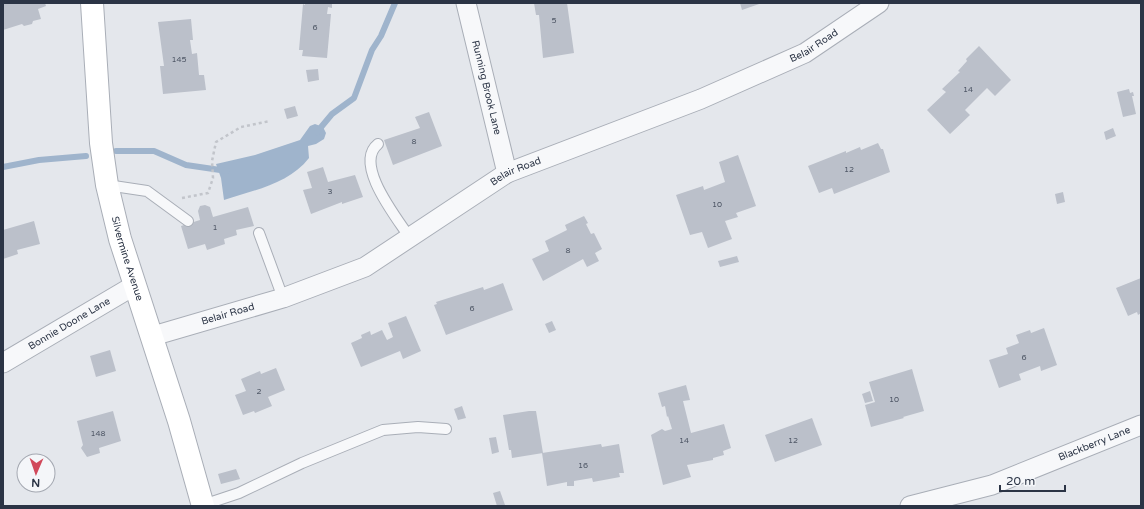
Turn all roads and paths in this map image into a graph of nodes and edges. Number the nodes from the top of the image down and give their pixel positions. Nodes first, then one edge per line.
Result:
1 (92, 3) edge
2 (466, 3) edge
3 (879, 3) edge
4 (270, 121) dead end
5 (378, 144) dead end
6 (508, 173) junction
7 (107, 186) junction
8 (168, 206) junction
9 (188, 221) dead end
10 (259, 233) dead end
11 (410, 238) junction
12 (135, 284) junction
13 (283, 298) junction
14 (153, 336) junction
15 (3, 363) edge
16 (1141, 425) edge
17 (446, 429) dead end
18 (203, 505) edge
19 (910, 506) edge

1 - 7 street, Silvermine Avenue
2 - 6 street, Running Brook Lane
3 - 6 street, Belair Road
4 - 8 path
5 - 11 lane
6 - 11 street, Belair Road
7 - 8 lane
7 - 12 street, Silvermine Avenue
8 - 9 lane
10 - 13 lane
11 - 13 street, Belair Road
12 - 14 street, Silvermine Avenue
12 - 15 street, Bonnie Doone Lane
13 - 14 street, Belair Road
14 - 18 street, Silvermine Avenue
16 - 19 street, Blackberry Lane
17 - 18 lane

